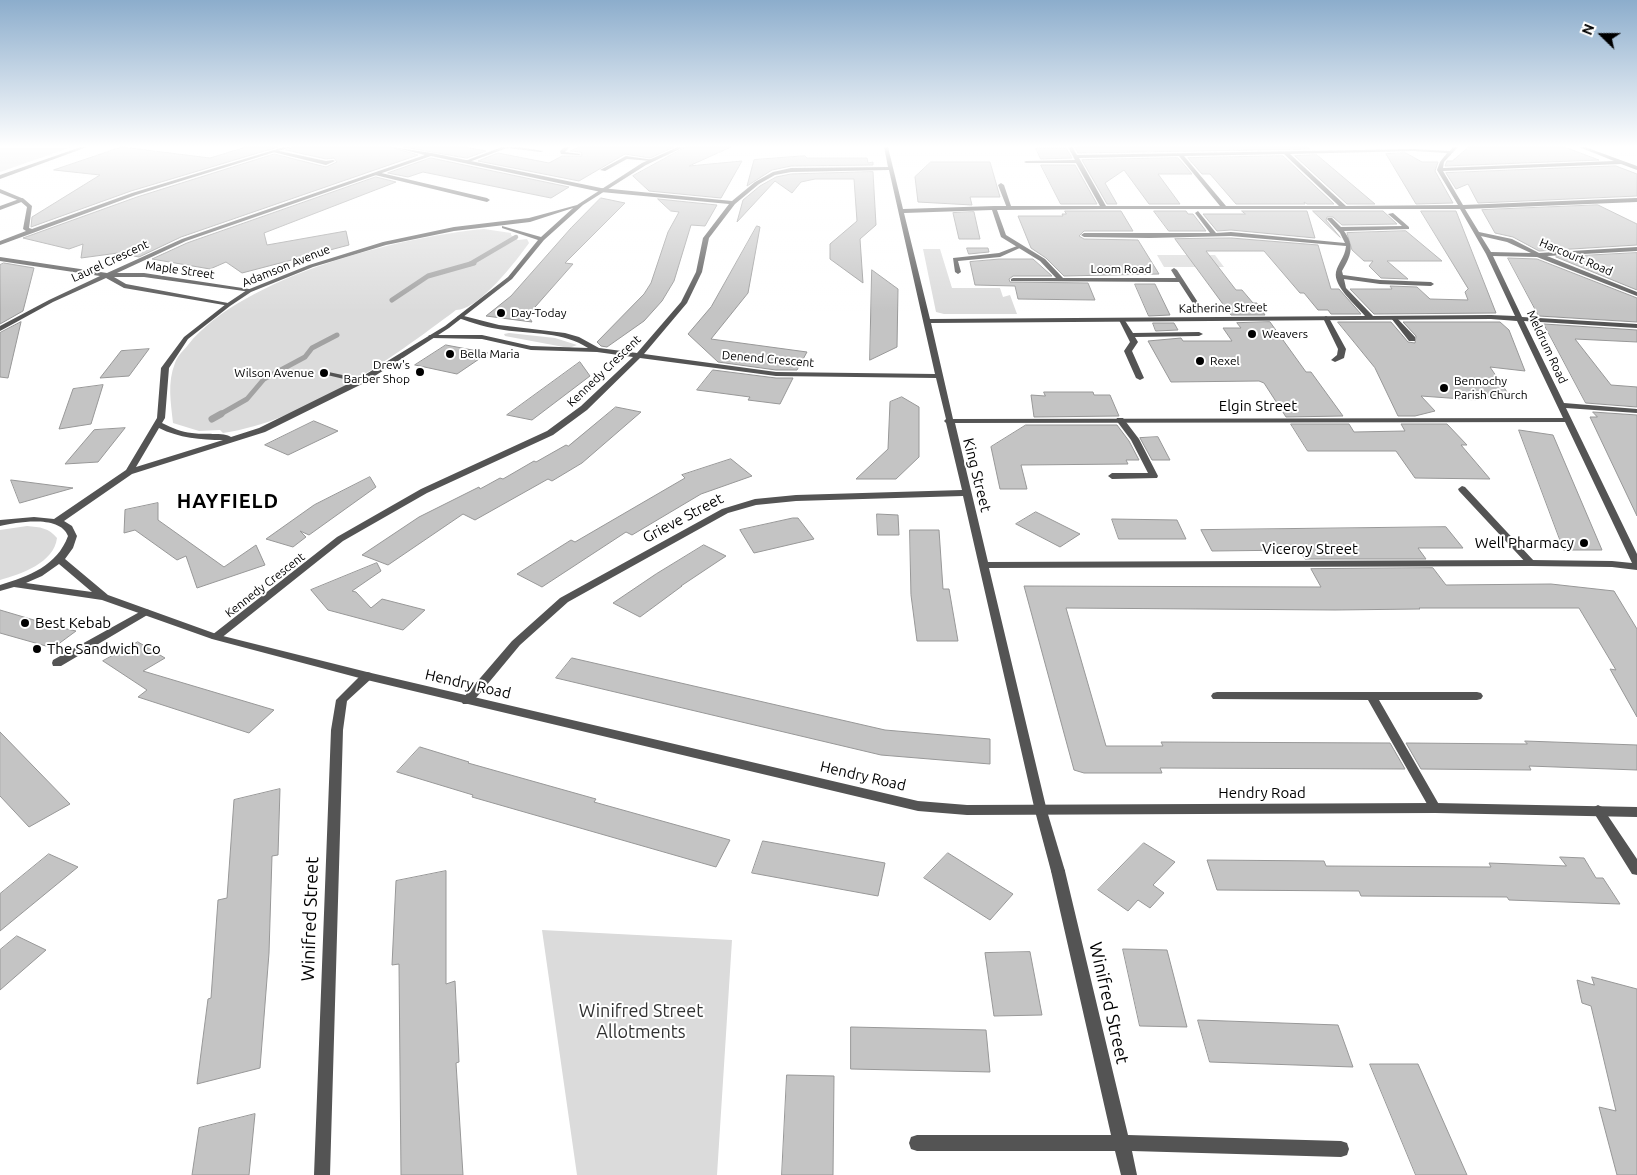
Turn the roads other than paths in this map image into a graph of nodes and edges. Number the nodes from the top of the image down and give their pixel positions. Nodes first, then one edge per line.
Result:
1 (17, 202) edge
2 (24, 202) edge
3 (112, 202) edge
4 (296, 202) edge
5 (583, 202) edge
6 (721, 202) edge
7 (899, 202) edge
8 (1007, 202) edge
9 (1101, 202) edge
10 (1220, 202) edge
11 (1338, 202) edge
12 (1458, 202) edge
13 (1597, 202) edge
14 (733, 203) joint
15 (580, 204) junction
16 (1344, 207) junction
17 (0, 208) edge
18 (994, 208) junction
19 (1010, 208) junction
20 (1104, 208) junction
21 (1225, 208) junction
22 (1462, 208) junction
23 (901, 211) junction
24 (1198, 213) dead end
25 (1391, 214) dead end
26 (1330, 219) dead end
27 (494, 226) junction
28 (1340, 229) junction
29 (30, 231) junction
30 (1213, 233) junction
31 (1084, 234) dead end
32 (1478, 234) junction
33 (1149, 236) junction
34 (542, 238) junction
35 (0, 243) edge
36 (1154, 245) dead end
37 (1349, 245) junction
38 (1019, 247) junction
39 (1637, 249) edge
40 (1489, 254) junction
41 (1538, 255) junction
42 (0, 259) edge
43 (1174, 270) dead end
44 (958, 272) dead end
45 (106, 275) junction
46 (1339, 276) junction
47 (1013, 280) dead end
48 (1061, 280) junction
49 (1180, 280) junction
50 (1431, 284) dead end
51 (250, 291) junction
52 (1637, 294) edge
53 (1196, 304) dead end
54 (228, 305) junction
55 (1370, 317) junction
56 (1393, 317) junction
57 (460, 318) junction
58 (1326, 318) junction
59 (1520, 318) junction
60 (1122, 320) junction
61 (927, 321) junction
62 (1637, 326) edge
63 (0, 329) edge
64 (1200, 334) dead end
65 (1130, 335) junction
66 (432, 336) junction
67 (1412, 339) dead end
68 (597, 350) junction
69 (638, 356) junction
70 (1334, 360) dead end
71 (327, 373) dead end
72 (939, 376) junction
73 (1140, 378) dead end
74 (361, 381) junction
75 (1560, 405) junction
76 (1637, 411) edge
77 (948, 420) junction
78 (1120, 420) junction
79 (1568, 420) junction
80 (157, 424) junction
81 (243, 436) junction
82 (129, 472) junction
83 (1112, 476) dead end
84 (1462, 489) dead end
85 (966, 493) junction
86 (57, 521) junction
87 (0, 522) edge
88 (1625, 537) junction
89 (1637, 539) edge
90 (59, 559) junction
91 (1531, 563) junction
92 (983, 565) junction
93 (1637, 566) edge
94 (14, 584) junction
95 (0, 588) edge
96 (104, 597) junction
97 (145, 612) junction
98 (216, 637) junction
99 (57, 663) dead end
100 (368, 676) junction
101 (1217, 696) dead end
102 (1371, 696) junction
103 (1477, 696) dead end
104 (467, 700) junction
105 (1435, 808) junction
106 (1598, 810) junction
107 (1041, 811) junction
108 (1637, 812) edge
109 (1637, 870) edge
110 (917, 1143) dead end
111 (1122, 1144) junction
112 (1341, 1149) dead end
113 (322, 1175) edge
114 (1129, 1175) edge

1 - 17 street
2 - 29 street
3 - 29 street
4 - 45 street, Laurel Crescent
5 - 15 street
6 - 14 street
7 - 23 street, King Street
8 - 19 street
9 - 20 street
10 - 21 street
11 - 16 street
12 - 22 street, Meldrum Road
13 - 22 street
14 - 69 street, Kennedy Crescent
15 - 27 street, Adamson Avenue
15 - 34 street
16 - 21 street
16 - 22 street
18 - 19 street
18 - 23 street
18 - 38 street
19 - 20 street
20 - 21 street
22 - 32 street, Meldrum Road
23 - 61 street, King Street
24 - 30 street
25 - 28 street
26 - 28 street
27 - 34 street, Adamson Avenue
27 - 51 street, Adamson Avenue
28 - 37 street
29 - 35 street
30 - 33 street
30 - 37 street
31 - 33 street
32 - 40 street, Meldrum Road
32 - 41 street, Harcourt Road
33 - 36 street
34 - 57 street
37 - 46 street
38 - 44 street
38 - 48 street
39 - 41 street
40 - 41 street
40 - 59 street, Meldrum Road
41 - 52 street, Harcourt Road
42 - 45 street, Maple Street
43 - 49 street
45 - 51 street, Maple Street
45 - 54 street, Maple Street
45 - 63 street, Laurel Crescent
46 - 50 street
46 - 55 street
47 - 48 street, Loom Road
48 - 49 street, Loom Road
49 - 53 street
51 - 54 street, Adamson Avenue
54 - 80 street, Adamson Avenue
55 - 56 street, Katherine Street
55 - 58 street, Katherine Street
56 - 59 street, Katherine Street
56 - 67 street
57 - 66 street
57 - 68 street, Denend Crescent
58 - 60 street, Katherine Street
58 - 70 street
59 - 62 street, Katherine Street
59 - 75 street, Meldrum Road
60 - 61 street, Katherine Street
60 - 65 street
61 - 72 street, King Street
64 - 65 street
65 - 73 street
66 - 68 street, Denend Crescent
66 - 74 street
68 - 69 street, Denend Crescent
69 - 72 street, Denend Crescent
69 - 98 street, Kennedy Crescent
71 - 74 street
72 - 77 street, King Street
74 - 81 street
75 - 76 street
75 - 79 street, Meldrum Road
77 - 78 street, Elgin Street
77 - 85 street, King Street
78 - 79 street, Elgin Street
78 - 83 street
79 - 88 street, Meldrum Road
80 - 81 street
80 - 82 street, Adamson Avenue
81 - 82 street
82 - 86 street
84 - 91 street
85 - 92 street, King Street
85 - 104 street, Grieve Street
86 - 87 street
86 - 90 street
88 - 89 street
88 - 93 street, Meldrum Road
90 - 94 street
90 - 96 street, Hendry Road
91 - 92 street, Viceroy Street
91 - 93 street, Viceroy Street
92 - 107 street, King Street
94 - 95 street
94 - 96 street, Hendry Road
96 - 97 street, Hendry Road
97 - 98 street, Hendry Road
97 - 99 street
98 - 100 street, Hendry Road
100 - 104 street, Hendry Road
100 - 113 street, Winifred Street
101 - 102 street
102 - 103 street
102 - 105 street
104 - 107 street, Hendry Road
105 - 106 street, Hendry Road
105 - 107 street, Hendry Road
106 - 108 street, Hendry Road
106 - 109 street
107 - 111 street, Winifred Street
110 - 111 street
111 - 112 street
111 - 114 street, Winifred Street

